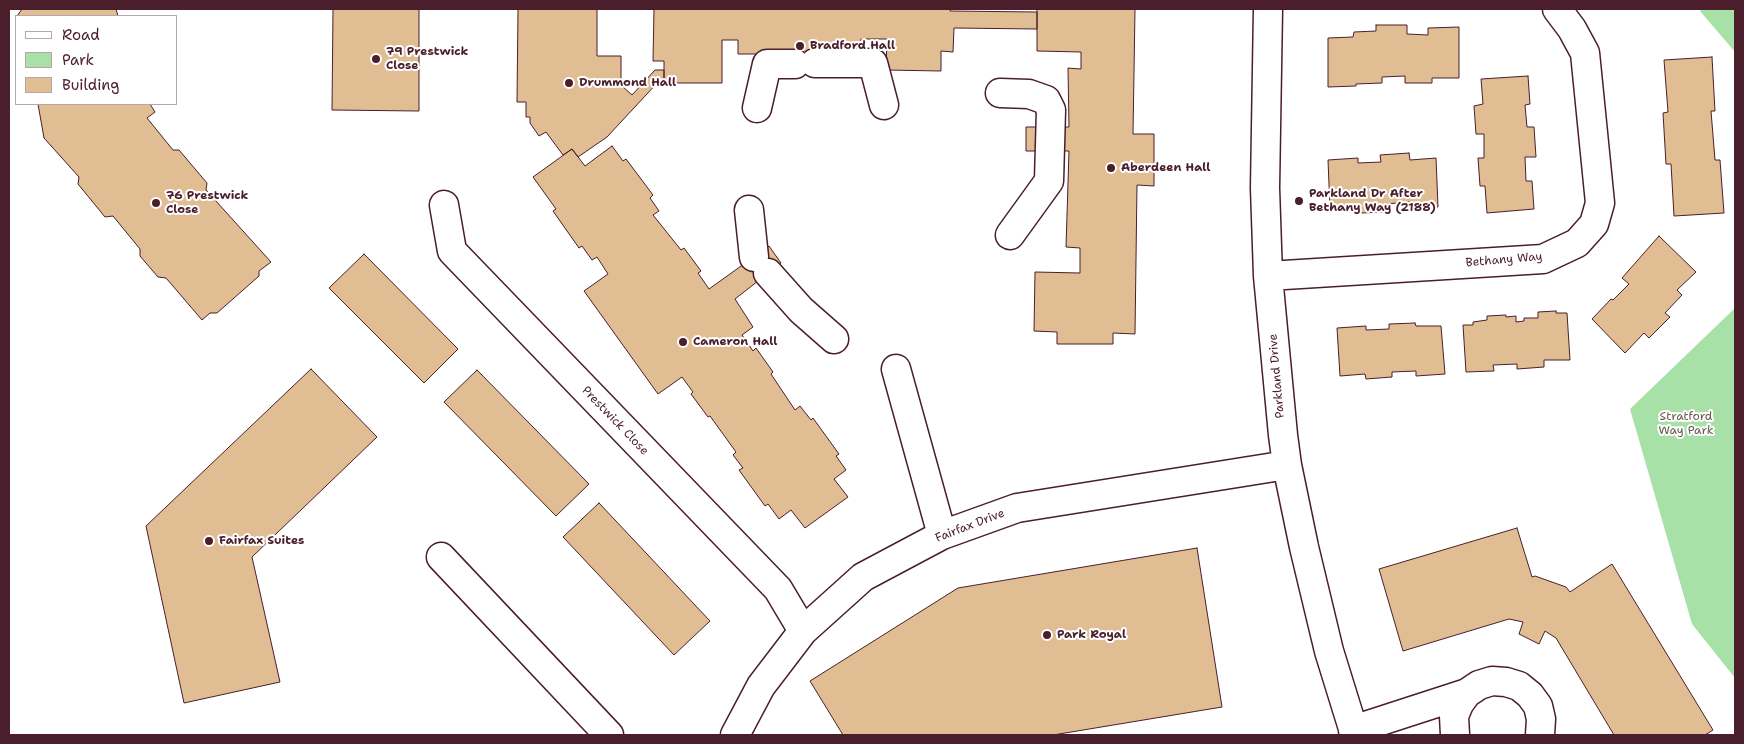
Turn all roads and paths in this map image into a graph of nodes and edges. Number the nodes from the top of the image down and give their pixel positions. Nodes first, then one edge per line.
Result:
1 (1268, 9) edge
2 (1557, 9) edge
3 (1000, 93) dead end
4 (884, 105) dead end
5 (757, 108) dead end
6 (444, 205) dead end
7 (749, 210) dead end
8 (1010, 234) dead end
9 (1268, 276) junction
10 (834, 339) dead end
11 (896, 369) dead end
12 (1287, 465) junction
13 (942, 535) junction
14 (441, 557) dead end
15 (802, 631) junction
16 (1467, 693) junction
17 (1354, 733) edge
18 (609, 735) edge
19 (735, 735) edge
20 (1456, 735) edge
21 (1540, 735) edge

1 - 9 street, Parkland Drive
2 - 9 street, Bethany Way
3 - 8 street
4 - 5 street
6 - 15 street, Prestwick Close
7 - 10 street
9 - 12 street, Parkland Drive
11 - 13 street
12 - 13 street, Fairfax Drive
12 - 17 street, Parkland Drive
13 - 15 street, Fairfax Drive
14 - 18 street
15 - 19 street, Fairfax Drive
16 - 17 street
16 - 20 street
16 - 21 street

